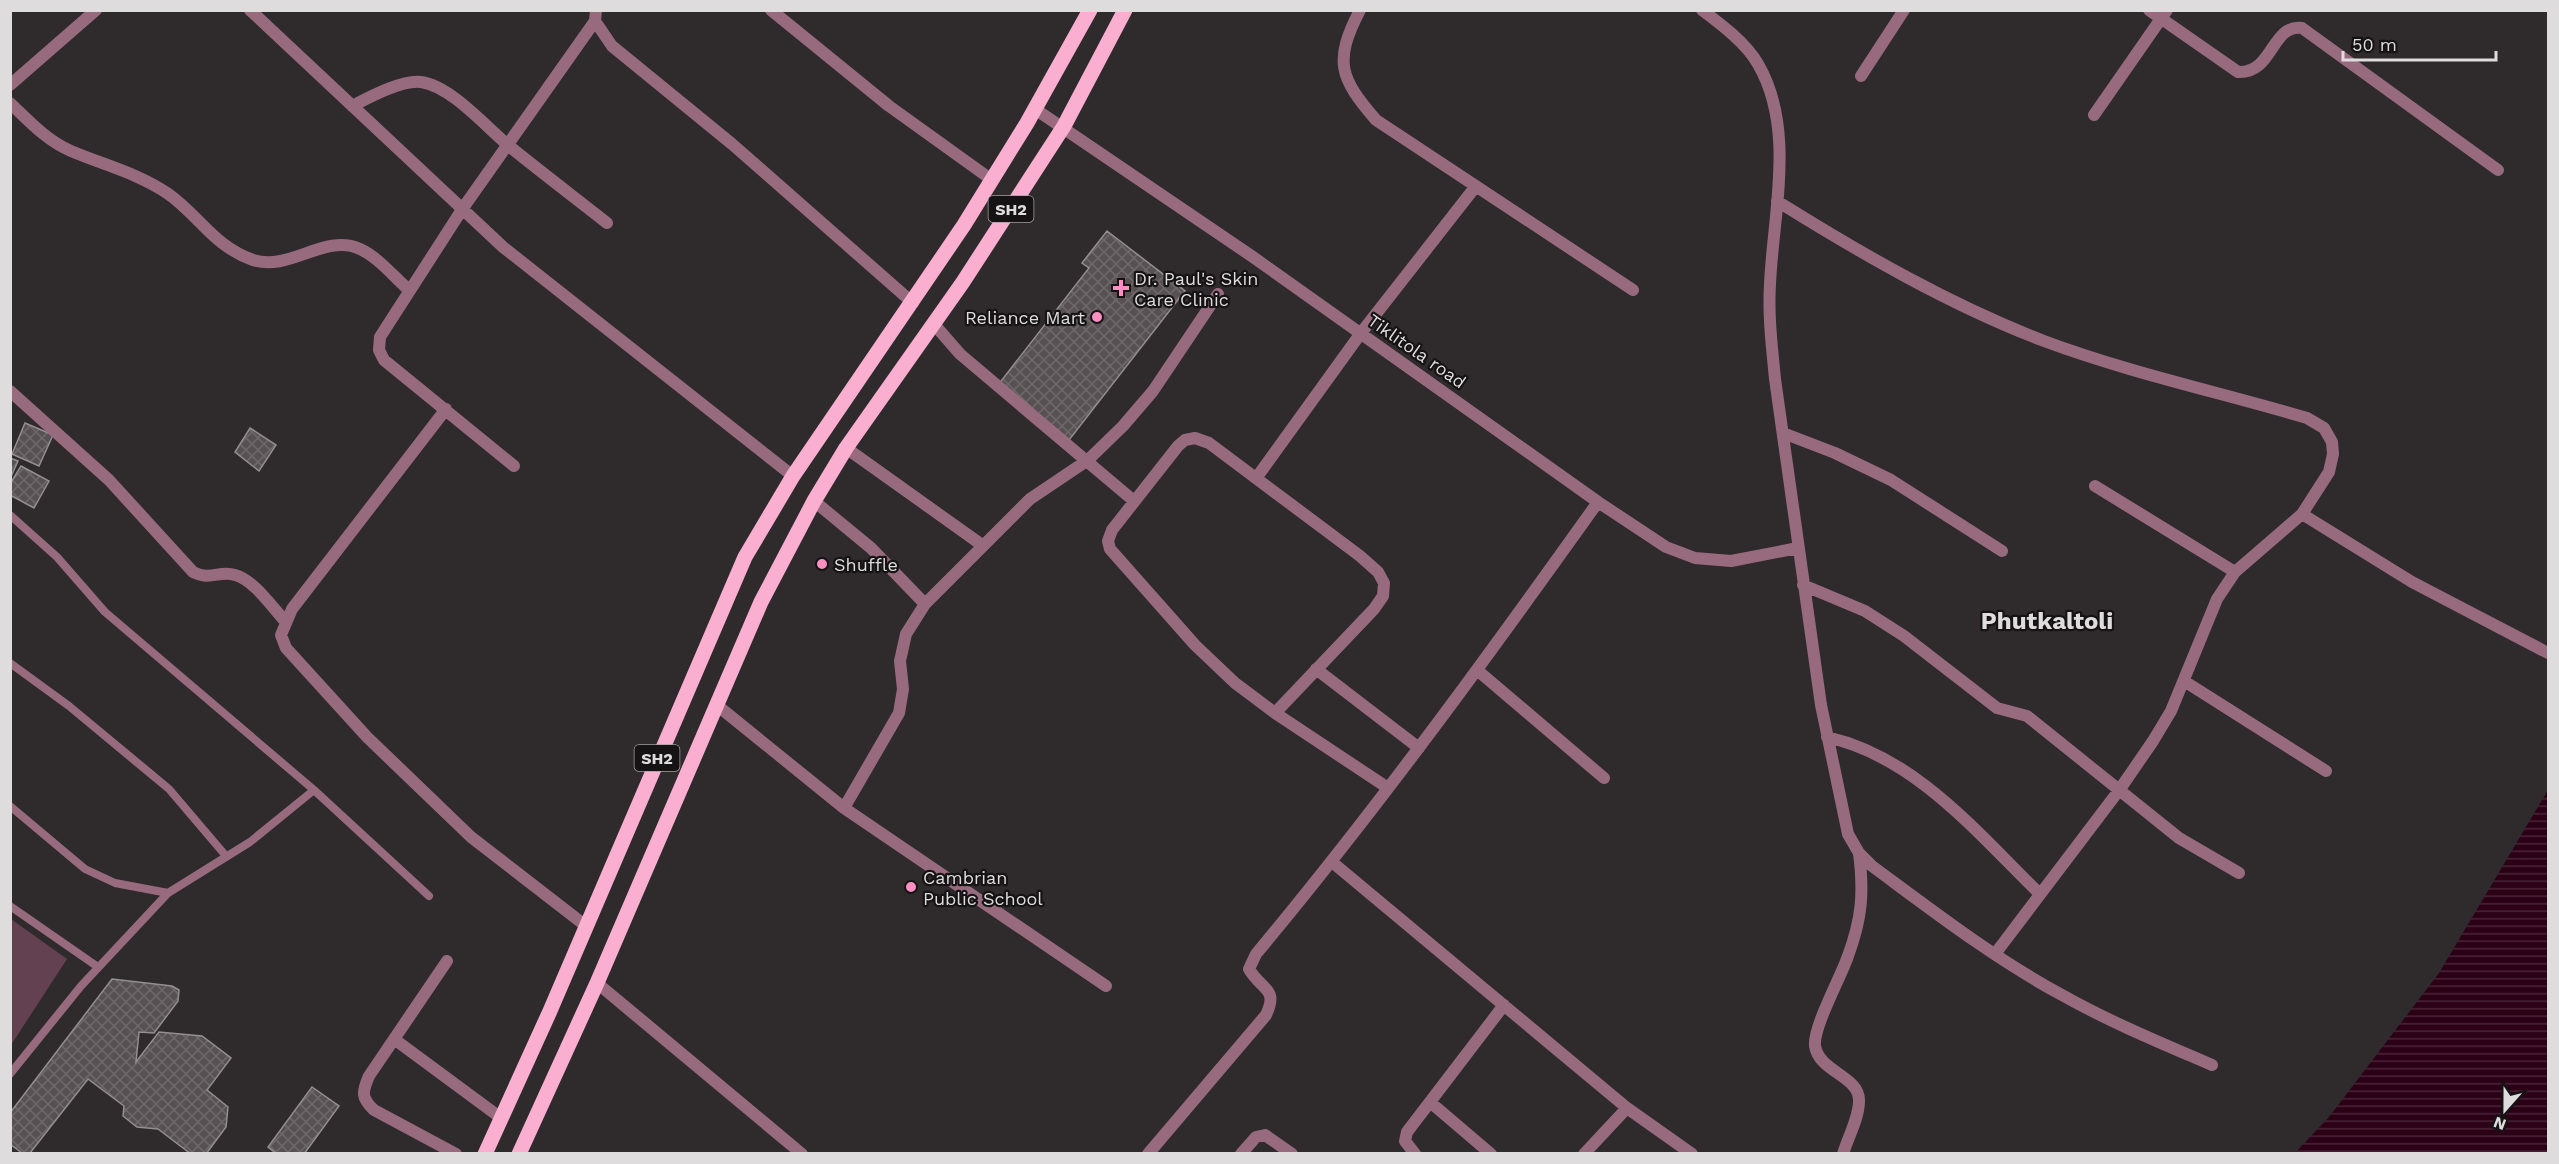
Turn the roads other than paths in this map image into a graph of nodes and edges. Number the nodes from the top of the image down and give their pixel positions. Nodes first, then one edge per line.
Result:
1 (96, 10) edge
2 (250, 10) edge
3 (771, 10) edge
4 (1125, 10) edge
5 (1360, 10) edge
6 (1702, 10) edge
7 (1904, 10) edge
8 (2149, 10) edge
9 (1086, 12) edge
10 (2164, 15) edge
11 (596, 16) edge
12 (1861, 76) dead end
13 (10, 86) edge
14 (10, 103) edge
15 (352, 106) junction
16 (1035, 109) junction
17 (2094, 115) dead end
18 (1064, 126) junction
19 (507, 145) junction
20 (2498, 170) dead end
21 (992, 180) junction
22 (1476, 186) junction
23 (1777, 201) junction
24 (463, 208) junction
25 (607, 223) dead end
26 (409, 290) junction
27 (1634, 290) dead end
28 (1218, 294) dead end
29 (913, 303) junction
30 (933, 323) junction
31 (1361, 333) junction
32 (10, 391) edge
33 (446, 410) junction
34 (1783, 433) junction
35 (846, 448) junction
36 (1088, 460) junction
37 (514, 466) dead end
38 (793, 476) junction
39 (1257, 477) junction
40 (2095, 486) dead end
41 (814, 501) junction
42 (1134, 501) junction
43 (1598, 502) junction
44 (2302, 514) junction
45 (10, 516) edge
46 (982, 545) junction
47 (1798, 548) junction
48 (2002, 551) dead end
49 (2235, 572) junction
50 (1803, 585) junction
51 (925, 604) junction
52 (285, 621) junction
53 (2548, 653) edge
54 (10, 663) edge
55 (1316, 669) junction
56 (1477, 670) junction
57 (2184, 681) junction
58 (718, 706) junction
59 (1275, 713) junction
60 (1827, 737) junction
61 (1419, 748) junction
62 (2326, 771) dead end
63 (1604, 778) dead end
64 (1388, 788) junction
65 (2120, 789) junction
66 (314, 790) junction
67 (10, 806) edge
68 (844, 808) junction
69 (1859, 853) junction
70 (226, 856) junction
71 (1332, 862) junction
72 (2239, 873) dead end
73 (168, 892) junction
74 (2040, 894) junction
75 (429, 896) dead end
76 (10, 906) edge
77 (586, 926) junction
78 (1995, 954) junction
79 (447, 961) dead end
80 (98, 967) junction
81 (597, 983) junction
82 (1106, 986) dead end
83 (1504, 1005) junction
84 (394, 1039) junction
85 (2212, 1065) dead end
86 (10, 1074) edge
87 (1430, 1102) junction
88 (1627, 1107) junction
89 (501, 1118) junction
90 (456, 1154) edge
91 (485, 1154) edge
92 (519, 1154) edge
93 (802, 1154) edge
94 (1148, 1154) edge
95 (1241, 1154) edge
96 (1292, 1154) edge
97 (1415, 1154) edge
98 (1491, 1154) edge
99 (1584, 1154) edge
100 (1692, 1154) edge
101 (1843, 1154) edge

1 - 13 street
2 - 15 street
3 - 21 street
4 - 18 main road, SH2
5 - 22 street
6 - 23 street
7 - 12 street
8 - 10 street
9 - 16 main road, SH2
10 - 17 street
10 - 20 street
11 - 19 street
11 - 29 street
14 - 26 street
15 - 19 street
15 - 24 street
16 - 18 street, Tiklitola road
16 - 21 main road, SH2
18 - 30 main road, SH2
18 - 31 street, Tiklitola road
19 - 24 street
19 - 25 street
21 - 29 main road, SH2
22 - 27 street
22 - 31 street
23 - 34 street
23 - 44 street
24 - 26 street
24 - 38 street
26 - 33 street
28 - 36 street
29 - 38 main road, SH2
30 - 35 main road, SH2
30 - 36 street
31 - 39 street
31 - 43 street, Tiklitola road
32 - 52 street
33 - 37 street
33 - 52 street
34 - 47 street
34 - 48 street
35 - 41 main road, SH2
35 - 46 street
36 - 42 street
36 - 46 street
38 - 77 main road, SH2
39 - 42 street
39 - 55 street
40 - 49 street
41 - 51 street
41 - 58 main road, SH2
42 - 59 street
43 - 47 street, Tiklitola road
43 - 56 street
44 - 49 street
44 - 53 street
45 - 66 lane
46 - 51 street
47 - 50 street
49 - 57 street
50 - 60 street
50 - 65 street
51 - 68 street
52 - 77 street
54 - 70 lane
55 - 59 street
55 - 61 street
56 - 61 street
56 - 63 street
57 - 62 street
57 - 65 street
58 - 68 street
58 - 81 main road, SH2
59 - 64 street
60 - 69 street
60 - 74 street
61 - 64 street
64 - 71 street
65 - 72 street
65 - 74 street
66 - 70 lane
66 - 75 lane
67 - 73 lane
68 - 82 street
69 - 78 street
69 - 101 street
70 - 73 lane
71 - 83 street
71 - 94 street
73 - 80 lane
74 - 78 street
76 - 80 lane
77 - 89 main road, SH2
78 - 85 street
79 - 84 street
80 - 86 lane
81 - 92 main road, SH2
81 - 93 street
83 - 87 street
83 - 88 street
84 - 89 street
84 - 90 street
87 - 97 street
87 - 98 street
88 - 99 street
88 - 100 street
89 - 91 main road, SH2
95 - 96 street

